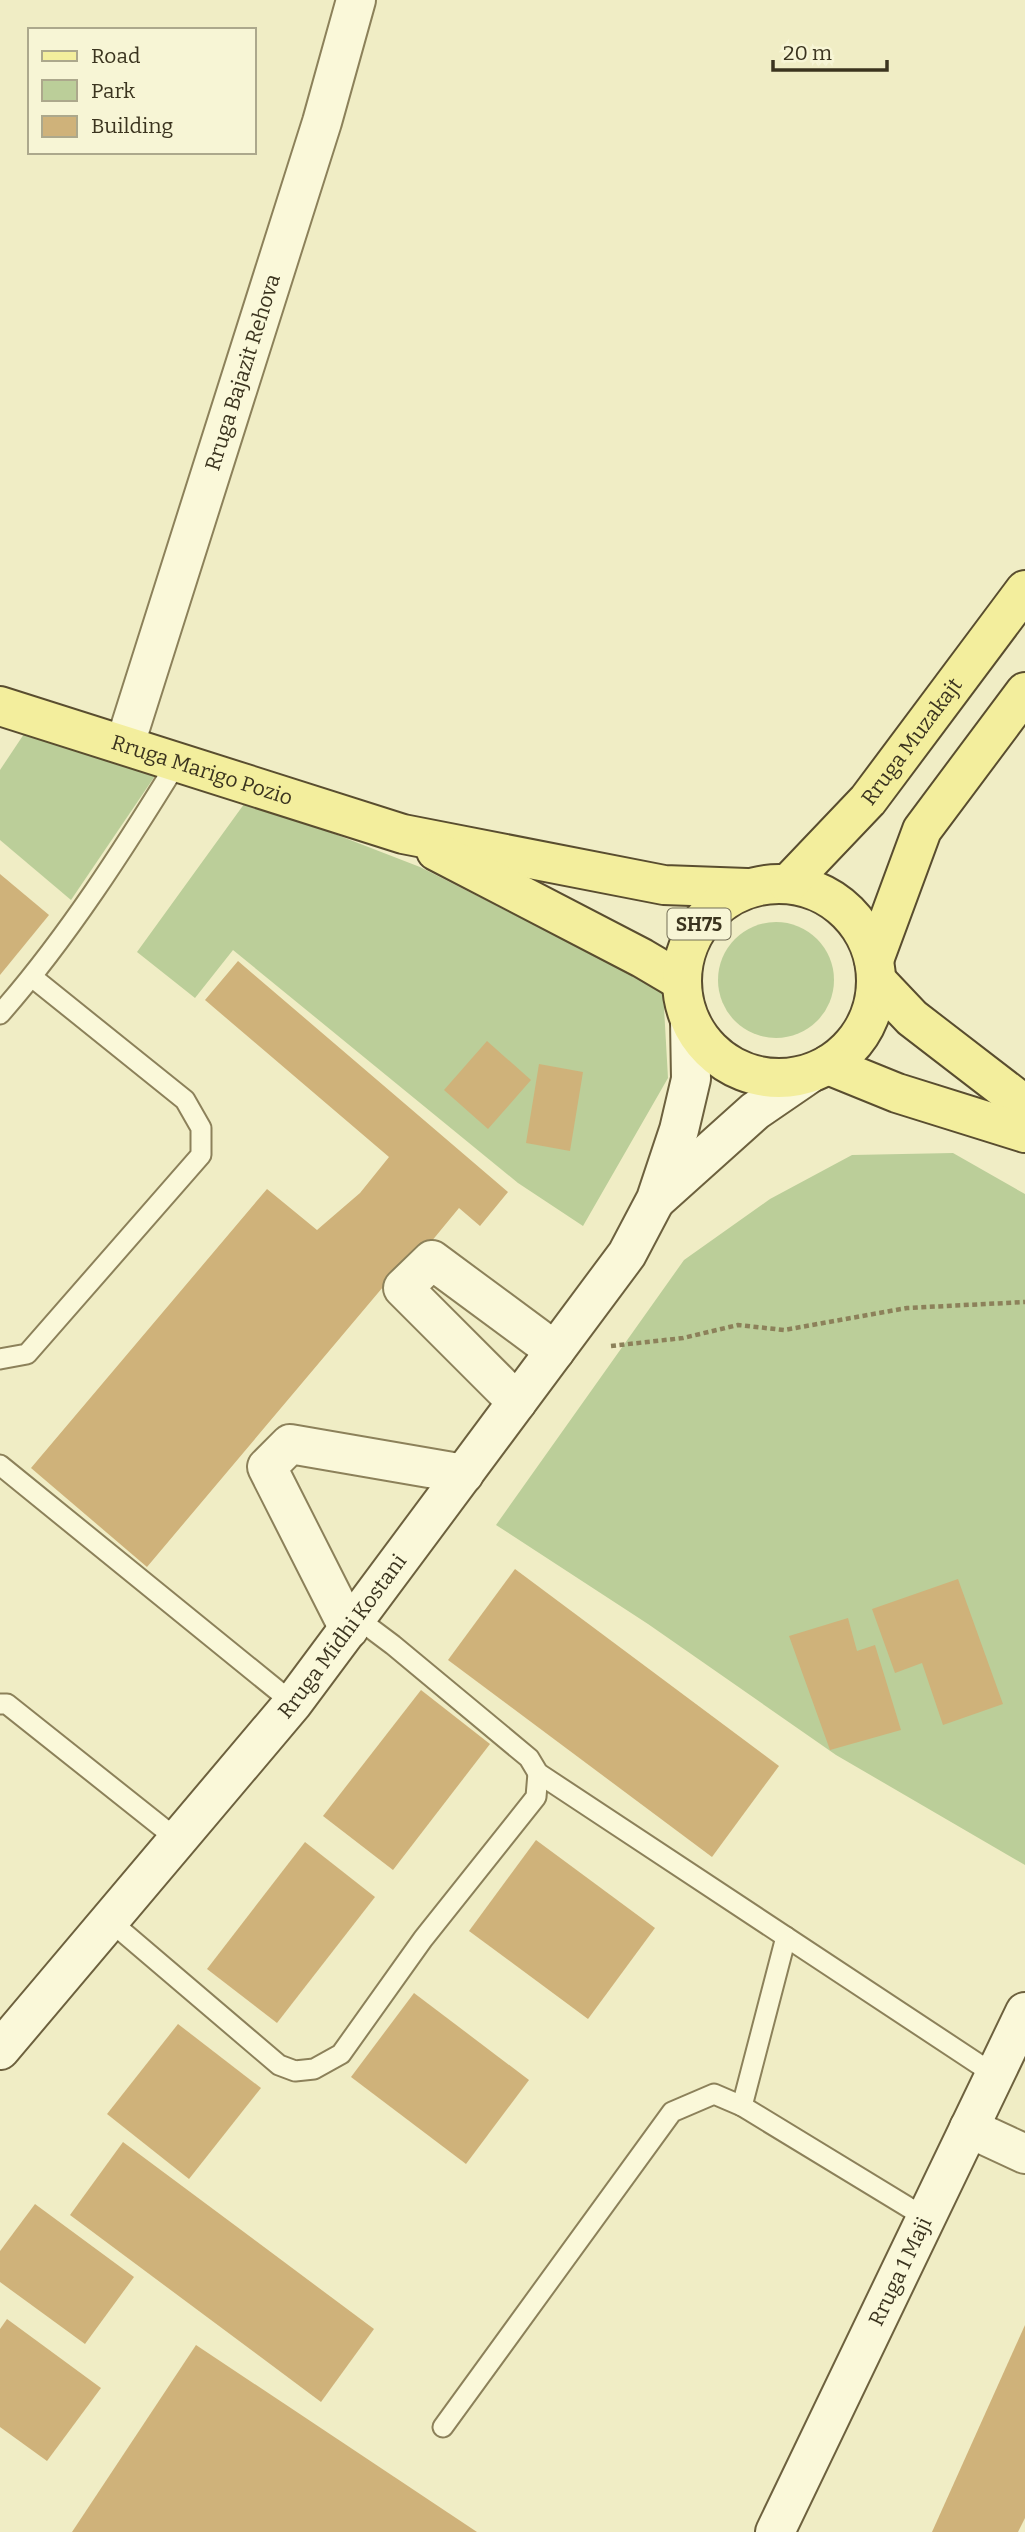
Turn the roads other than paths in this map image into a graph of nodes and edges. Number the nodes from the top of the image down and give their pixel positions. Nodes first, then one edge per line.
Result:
1 (356, 0) edge
2 (1025, 590) edge
3 (1025, 692) edge
4 (0, 706) edge
5 (125, 744) junction
6 (178, 761) junction
7 (403, 834) junction
8 (788, 884) junction
9 (747, 888) junction
10 (875, 970) junction
11 (32, 978) junction
12 (681, 981) junction
13 (0, 1014) edge
14 (690, 1021) junction
15 (819, 1069) junction
16 (1025, 1105) edge
17 (1025, 1133) edge
18 (656, 1199) junction
19 (555, 1351) junction
20 (0, 1359) edge
21 (517, 1402) junction
22 (0, 1465) edge
23 (464, 1474) junction
24 (353, 1623) junction
25 (293, 1703) junction
26 (0, 1704) edge
27 (538, 1773) junction
28 (178, 1840) junction
29 (110, 1921) junction
30 (786, 1937) junction
31 (1025, 2012) edge
32 (0, 2050) edge
33 (995, 2075) junction
34 (742, 2106) junction
35 (969, 2128) junction
36 (1025, 2154) edge
37 (926, 2218) junction
38 (443, 2427) dead end
39 (775, 2532) edge

1 - 5 street, Rruga Bajazit Rehova
2 - 8 main road, Rruga Muzakajt
3 - 10 main road
4 - 5 main road, Rruga Marigo Pozio / SH75
5 - 6 main road, Rruga Marigo Pozio / SH75
6 - 7 main road, Rruga Marigo Pozio / SH75
6 - 11 lane
7 - 9 main road, Rruga Marigo Pozio / SH75
7 - 12 main road, Rruga Marigo Pozio / SH75
8 - 9 main road, SH75
8 - 10 main road, SH75
9 - 12 main road, SH75
10 - 15 main road
10 - 16 main road
11 - 13 lane
11 - 20 lane
12 - 14 main road, SH75
14 - 15 main road, SH75
14 - 18 street, Rruga Midhi Kostani
15 - 17 main road
15 - 18 street, Rruga Midhi Kostani
18 - 19 street, Rruga Midhi Kostani
19 - 21 street, Rruga Midhi Kostani
19 - 21 street
21 - 23 street, Rruga Midhi Kostani
22 - 25 lane
23 - 24 street, Rruga Midhi Kostani
23 - 24 street
24 - 25 street, Rruga Midhi Kostani
24 - 27 lane
25 - 28 street, Rruga Midhi Kostani
26 - 28 lane
27 - 29 lane
27 - 30 lane
28 - 29 street, Rruga Midhi Kostani
29 - 32 street, Rruga Midhi Kostani
30 - 33 lane
30 - 34 lane
31 - 33 street, Rruga 1 Maji
33 - 35 street, Rruga 1 Maji
34 - 37 lane
34 - 38 lane
35 - 36 street
35 - 37 street, Rruga 1 Maji
37 - 39 street, Rruga 1 Maji

